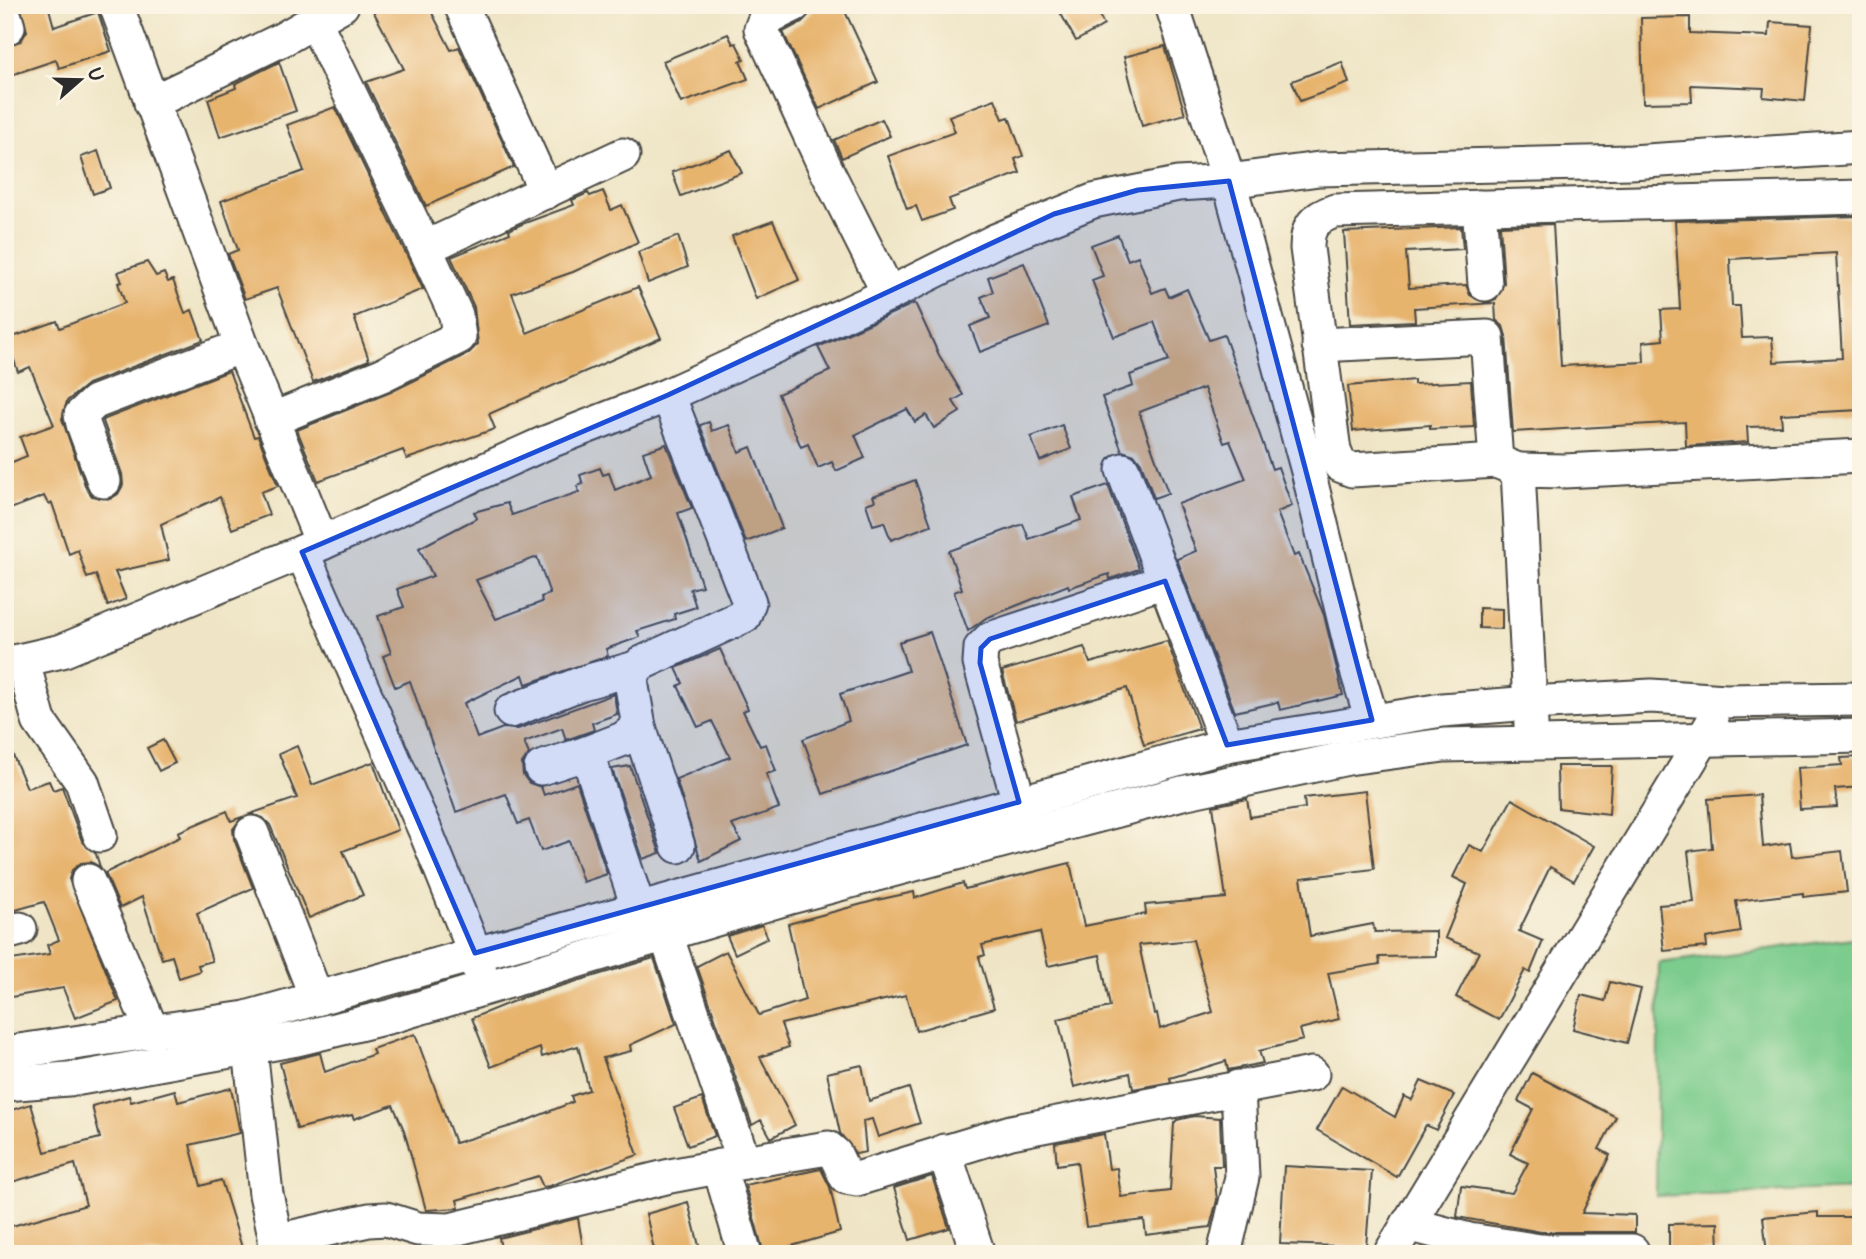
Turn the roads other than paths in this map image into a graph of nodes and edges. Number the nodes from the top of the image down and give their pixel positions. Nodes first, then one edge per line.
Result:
1 (116, 5) edge
2 (460, 5) edge
3 (794, 5) edge
4 (1172, 5) edge
5 (328, 13) edge
6 (151, 103) junction
7 (1861, 147) edge
8 (622, 155) dead end
9 (1229, 181) junction
10 (546, 192) junction
11 (1861, 197) edge
12 (1479, 207) junction
13 (425, 248) junction
14 (889, 294) junction
15 (1487, 337) junction
16 (242, 345) junction
17 (1319, 345) junction
18 (668, 395) junction
19 (271, 420) junction
20 (1861, 456) edge
21 (1507, 466) junction
22 (1123, 470) dead end
23 (104, 481) dead end
24 (312, 547) junction
25 (1165, 582) junction
26 (14, 663) edge
27 (636, 668) junction
28 (1861, 699) edge
29 (1726, 701) junction
30 (1531, 703) junction
31 (511, 711) dead end
32 (1372, 720) junction
33 (639, 727) junction
34 (1861, 736) edge
35 (1703, 738) junction
36 (1531, 741) junction
37 (1227, 745) junction
38 (587, 753) junction
39 (541, 768) dead end
40 (1020, 802) junction
41 (252, 833) dead end
42 (100, 835) dead end
43 (678, 846) dead end
44 (88, 881) dead end
45 (639, 910) junction
46 (666, 935) junction
47 (475, 953) junction
48 (484, 987) junction
49 (317, 999) junction
50 (153, 1033) junction
51 (250, 1049) junction
52 (5, 1053) edge
53 (1312, 1073) dead end
54 (5, 1083) edge
55 (1238, 1087) junction
56 (944, 1151) junction
57 (731, 1164) junction
58 (1408, 1224) junction
59 (277, 1247) edge
60 (1632, 1251) dead end
61 (745, 1254) edge
62 (978, 1254) edge
63 (1224, 1254) edge
64 (1390, 1254) edge

1 - 6 street
2 - 10 street
3 - 14 street
4 - 9 street
5 - 6 street
5 - 13 street
6 - 16 street
7 - 9 street
8 - 10 street
9 - 14 street
9 - 32 street
10 - 13 street
11 - 12 street
12 - 15 street
12 - 17 street
13 - 19 street
14 - 18 street
15 - 17 street
15 - 21 street
16 - 19 street
16 - 23 street
17 - 21 street
18 - 24 street
18 - 27 street
19 - 24 street
20 - 21 street
21 - 30 street
22 - 25 street
24 - 26 street
24 - 47 street
25 - 37 street
25 - 40 street
26 - 42 street
27 - 31 street
27 - 33 street
28 - 29 street
29 - 30 street
29 - 35 street
30 - 32 street
30 - 36 street
32 - 37 street
33 - 38 street
33 - 43 street
34 - 35 street
35 - 36 street
35 - 58 street
36 - 46 street
37 - 40 street
38 - 39 street
38 - 45 street
40 - 45 street
41 - 49 street
44 - 50 street
45 - 47 street
46 - 48 street
46 - 57 street
47 - 48 street
47 - 49 street
48 - 51 street
49 - 50 street
50 - 52 street
51 - 54 street
51 - 59 street
53 - 55 street
55 - 56 street
55 - 63 street
56 - 57 street
56 - 62 street
57 - 59 street
57 - 61 street
58 - 60 street
58 - 64 street

